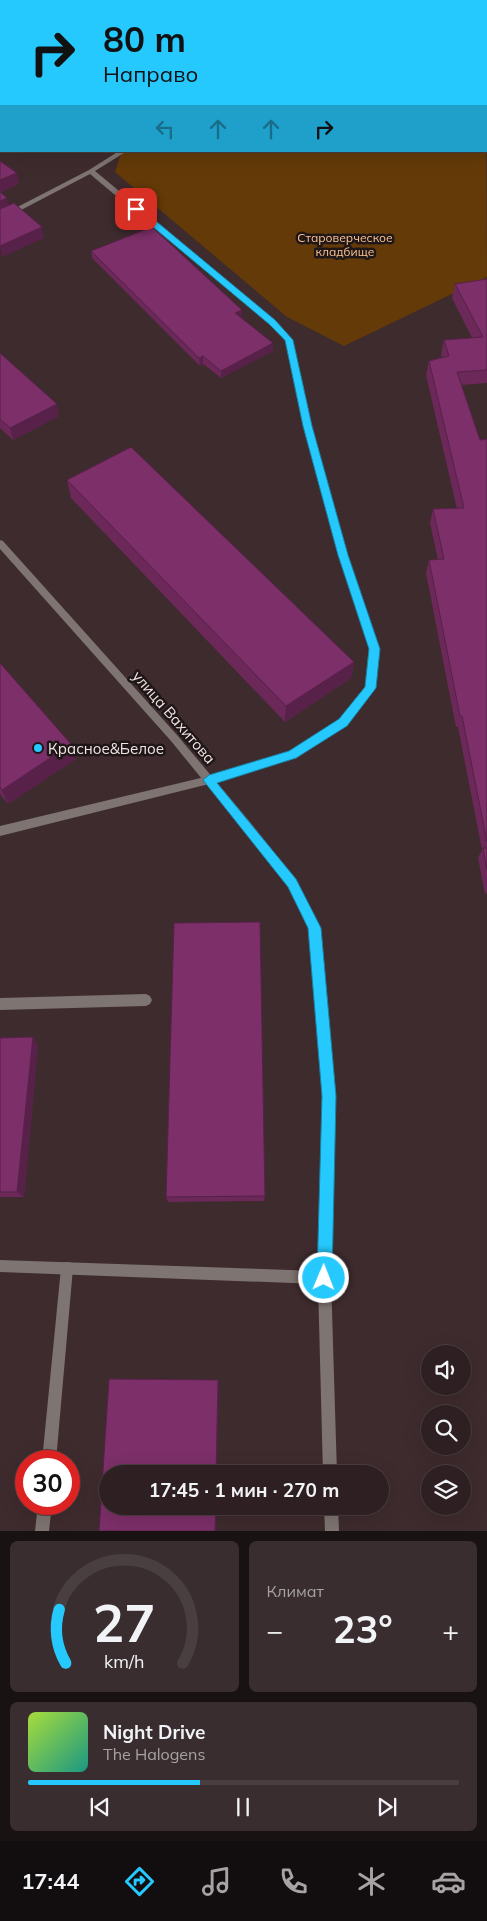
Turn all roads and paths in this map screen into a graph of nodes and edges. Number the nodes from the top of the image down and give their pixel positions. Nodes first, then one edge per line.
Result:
1 (122, 152) edge
2 (91, 171) junction
3 (0, 220) edge
4 (0, 543) edge
5 (209, 780) junction
6 (0, 831) edge
7 (146, 1000) dead end
8 (0, 1004) edge
9 (0, 1266) edge
10 (67, 1268) junction
11 (324, 1278) junction
12 (50, 1450) edge
13 (330, 1465) edge
14 (44, 1515) edge
15 (331, 1515) edge
16 (42, 1531) edge
17 (332, 1531) edge

1 - 2 street
2 - 3 street
2 - 5 street
4 - 5 street, улица Вахитова
5 - 6 street
5 - 11 street, улица Вахитова
7 - 8 street
9 - 10 street
10 - 11 street
10 - 12 street
11 - 13 street, улица Вахитова
14 - 16 street
15 - 17 street

